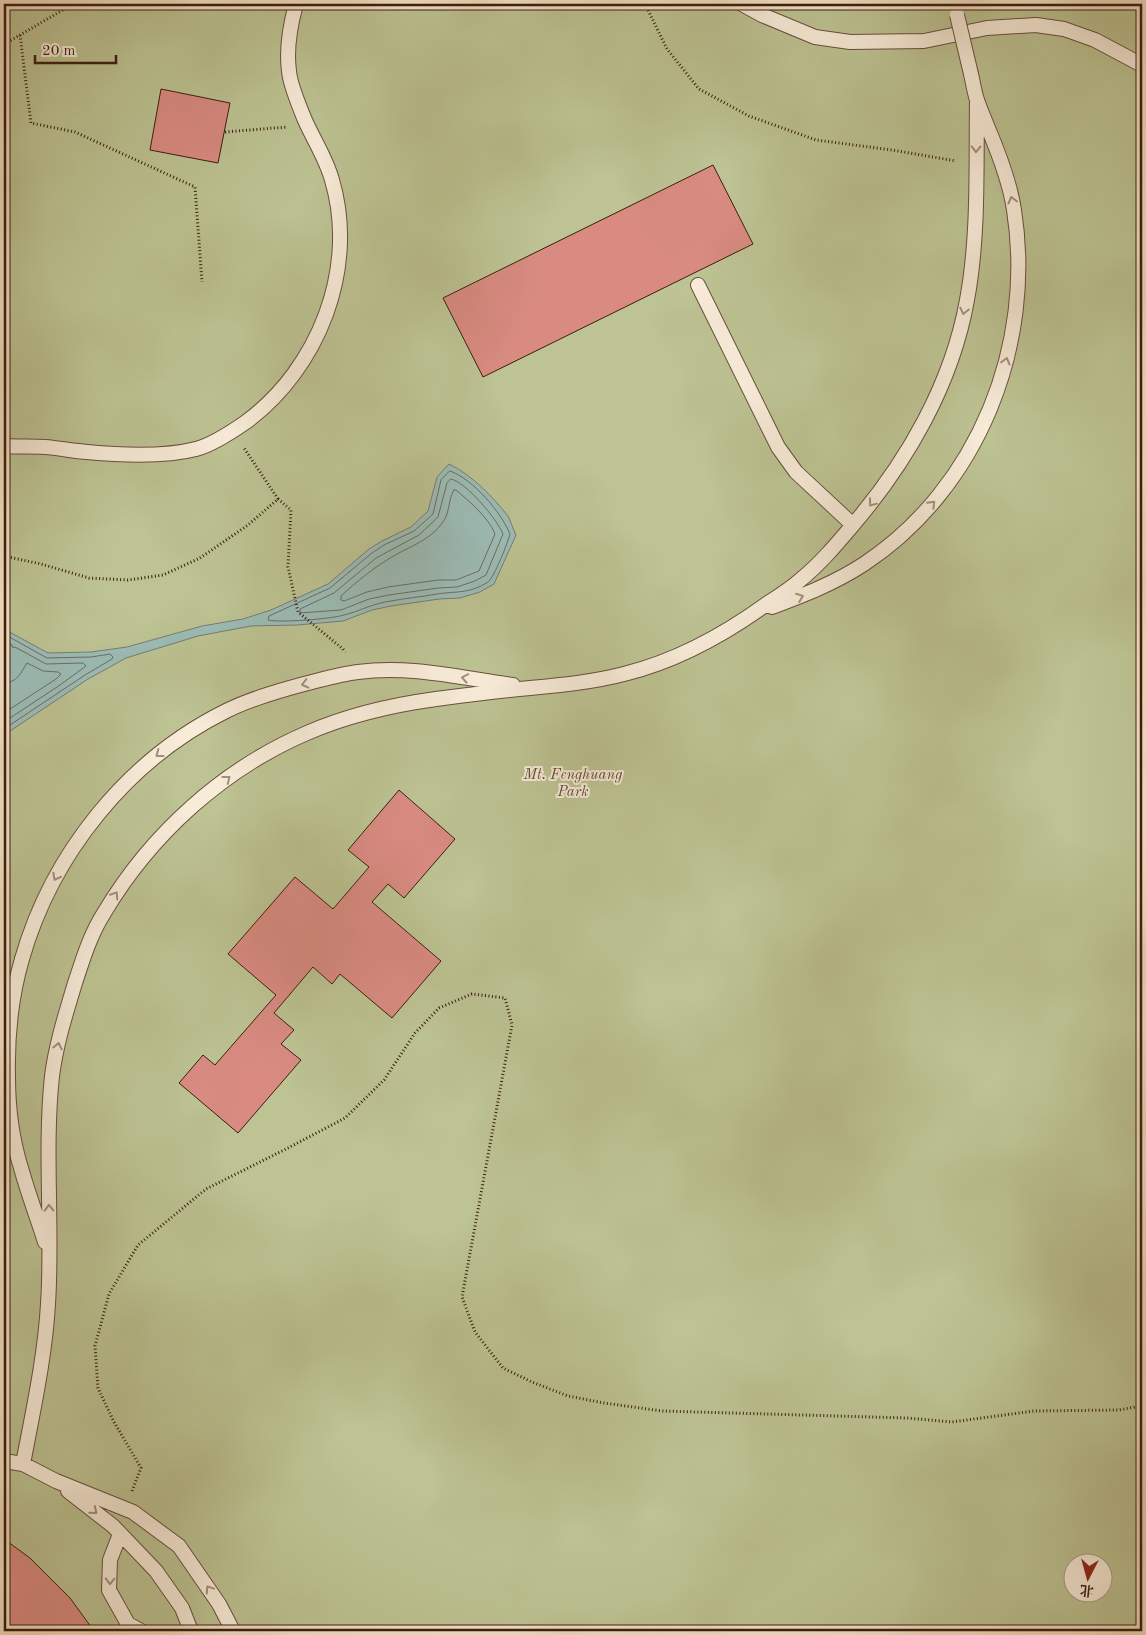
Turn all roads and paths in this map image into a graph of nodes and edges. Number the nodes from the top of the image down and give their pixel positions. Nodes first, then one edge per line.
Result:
1 (73, 4) edge
2 (296, 4) edge
3 (644, 4) edge
4 (742, 4) edge
5 (956, 9) edge
6 (20, 35) junction
7 (4, 42) edge
8 (1142, 65) edge
9 (977, 100) junction
10 (308, 126) junction
11 (225, 132) dead end
12 (976, 164) junction
13 (202, 282) dead end
14 (698, 284) dead end
15 (233, 431) junction
16 (4, 446) edge
17 (278, 499) junction
18 (853, 525) junction
19 (4, 556) edge
20 (754, 614) junction
21 (358, 672) junction
22 (531, 688) junction
23 (50, 1257) junction
24 (1142, 1406) edge
25 (4, 1461) edge
26 (23, 1464) junction
27 (56, 1481) junction
28 (123, 1508) junction
29 (120, 1534) junction
30 (141, 1631) edge
31 (189, 1631) edge
32 (233, 1631) edge

1 - 6 path
2 - 10 lane
3 - 12 path
4 - 8 lane
5 - 9 lane, bridge
6 - 7 path
6 - 13 path
9 -> 12 lane
20 -> 9 lane
10 - 11 path
10 - 15 lane
12 -> 18 lane
14 - 18 lane
15 - 16 lane
15 - 17 path
17 - 19 path
17 - 21 path
18 - 20 lane
20 - 22 lane
22 -> 21 lane
21 -> 23 lane
23 -> 22 lane
23 - 26 lane
24 - 28 path
25 - 26 lane
26 - 27 lane
27 - 28 lane
27 -> 29 lane
32 -> 28 lane
29 -> 30 lane
29 - 31 lane

